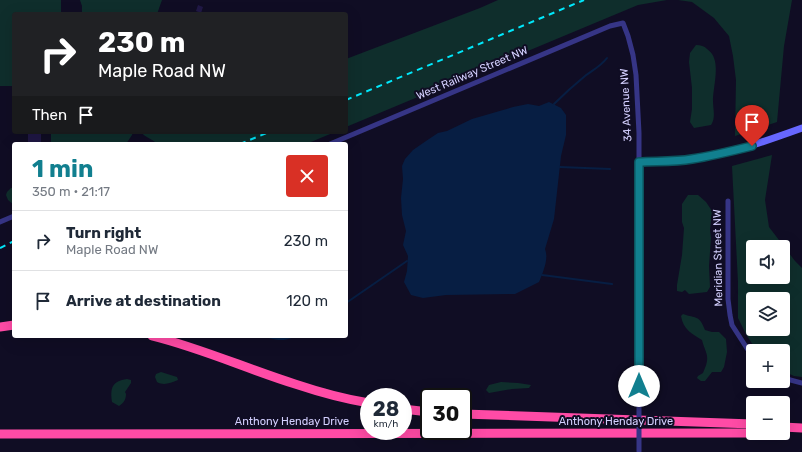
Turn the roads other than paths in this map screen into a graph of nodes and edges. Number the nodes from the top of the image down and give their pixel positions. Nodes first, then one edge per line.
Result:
1 (623, 23) joint
2 (802, 128) edge
3 (335, 142) edge
4 (639, 162) junction
5 (728, 200) dead end
6 (12, 217) edge
7 (0, 222) edge
8 (12, 326) edge
9 (0, 327) edge
10 (159, 338) edge
11 (746, 347) edge
12 (790, 380) edge
13 (802, 384) edge
14 (360, 402) edge
15 (472, 414) edge
16 (746, 424) edge
17 (790, 427) edge
18 (802, 428) edge
19 (746, 432) edge
20 (790, 432) edge
21 (802, 432) edge
22 (0, 434) edge
23 (639, 452) edge

1 - 3 street, West Railway Street NW
1 - 4 street, 34 Avenue NW
2 - 4 street
4 - 23 street, 34 Avenue NW, bridge
5 - 11 street, Meridian Street NW
6 - 7 street
8 - 9 highway
10 - 14 highway
12 - 13 street
15 - 16 highway
17 - 18 highway
19 - 22 highway, Anthony Henday Drive
20 - 21 highway

